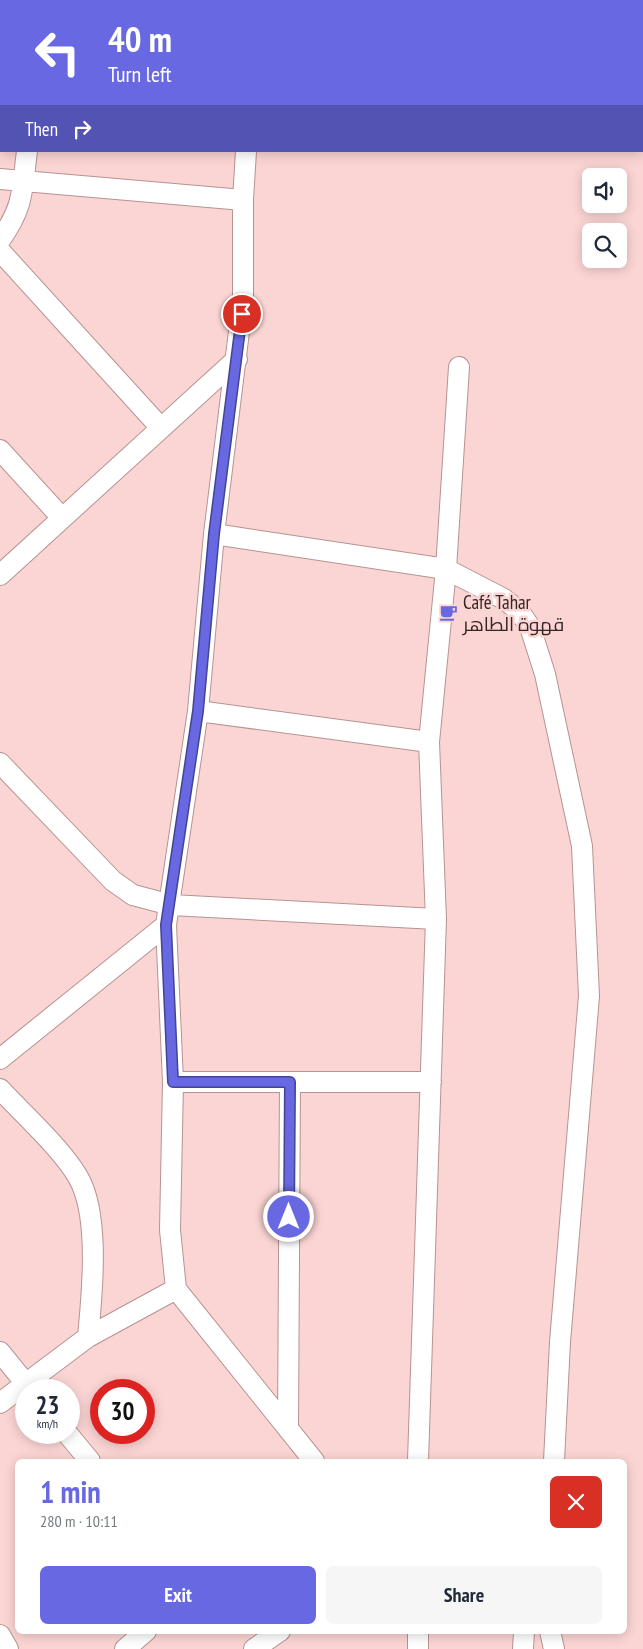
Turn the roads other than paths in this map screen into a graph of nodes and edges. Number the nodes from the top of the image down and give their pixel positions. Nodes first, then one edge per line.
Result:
1 (27, 152) edge
2 (246, 152) edge
3 (0, 179) edge
4 (23, 181) junction
5 (243, 200) junction
6 (0, 240) edge
7 (0, 251) edge
8 (237, 359) junction
9 (459, 367) dead end
10 (162, 428) junction
11 (0, 450) edge
12 (62, 518) junction
13 (214, 534) junction
14 (446, 568) junction
15 (0, 575) edge
16 (198, 711) junction
17 (429, 742) junction
18 (0, 763) edge
19 (171, 905) junction
20 (436, 918) junction
21 (166, 925) junction
22 (0, 1059) edge
23 (173, 1082) junction
24 (290, 1082) junction
25 (431, 1082) junction
26 (0, 1089) edge
27 (176, 1289) junction
28 (88, 1337) junction
29 (0, 1352) edge
30 (22, 1379) edge
31 (38, 1379) edge
32 (15, 1394) edge
33 (0, 1403) edge
34 (288, 1429) junction
35 (76, 1444) edge
36 (88, 1459) edge
37 (312, 1459) edge
38 (418, 1459) edge
39 (554, 1459) edge
40 (142, 1634) edge
41 (276, 1634) edge
42 (418, 1634) edge
43 (524, 1634) edge
44 (551, 1634) edge
45 (0, 1635) edge
46 (8, 1649) edge
47 (125, 1649) edge
48 (254, 1649) edge
49 (418, 1649) edge
50 (523, 1649) edge
51 (554, 1649) edge

1 - 4 street
2 - 5 street
3 - 4 street
4 - 5 street
4 - 6 street
5 - 8 street
7 - 10 street
8 - 10 street
8 - 13 street
9 - 14 street
10 - 12 street
11 - 12 street
12 - 15 street
13 - 14 street
13 - 16 street
14 - 17 street
14 - 39 street
16 - 17 street
16 - 19 street
17 - 20 street
18 - 19 street
19 - 20 street
19 - 21 street
20 - 25 street
21 - 22 street
21 - 23 street
23 - 24 street
23 - 27 street
24 - 25 street
24 - 34 street
25 - 38 street
26 - 28 street
27 - 28 street
27 - 34 street
28 - 31 street
29 - 30 street
32 - 33 street
34 - 37 street
35 - 36 street
40 - 47 street
41 - 48 street
42 - 49 street
43 - 50 street
44 - 51 street
45 - 46 street

